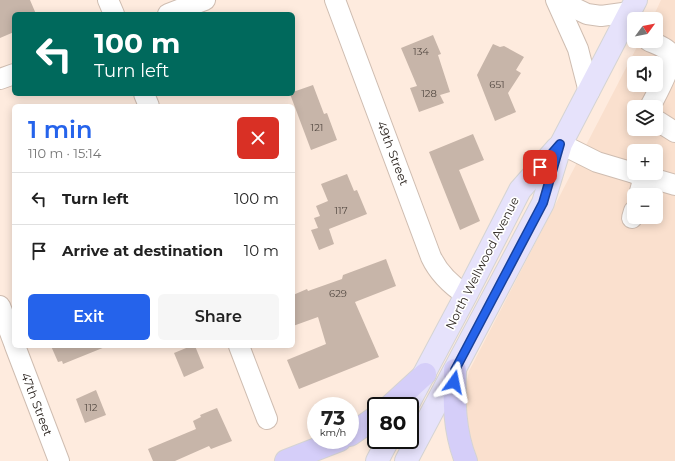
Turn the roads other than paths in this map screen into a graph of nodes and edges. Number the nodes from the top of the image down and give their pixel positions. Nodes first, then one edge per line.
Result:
1 (108, 0) edge
2 (204, 0) edge
3 (335, 0) edge
4 (557, 0) edge
5 (113, 12) edge
6 (173, 12) edge
7 (627, 18) edge
8 (627, 23) edge
9 (663, 48) edge
10 (12, 75) edge
11 (0, 79) edge
12 (588, 92) junction
13 (654, 100) edge
14 (663, 124) edge
15 (675, 132) edge
16 (560, 144) junction
17 (627, 171) edge
18 (658, 180) edge
19 (675, 185) edge
20 (466, 295) junction
21 (0, 306) edge
22 (12, 338) edge
23 (16, 348) edge
24 (241, 348) edge
25 (455, 370) junction
26 (425, 374) junction
27 (400, 397) edge
28 (412, 397) edge
29 (267, 419) dead end
30 (317, 449) edge
31 (383, 449) edge
32 (59, 461) edge
33 (286, 461) edge
34 (377, 461) edge
35 (406, 461) edge
36 (466, 461) edge

1 - 5 street
2 - 6 street
3 - 20 street, 49th Street
4 - 7 street
4 - 12 street
8 - 12 main road
9 - 13 street
10 - 11 street
12 - 16 main road
14 - 15 street
16 - 17 street
16 - 20 main road, North Wellwood Avenue
16 - 25 main road, North Wellwood Avenue
18 - 19 street
20 - 26 main road, North Wellwood Avenue
21 - 22 street
23 - 32 street, 47th Street
24 - 29 street
25 - 35 main road, North Wellwood Avenue
25 - 36 highway
26 - 27 highway
26 - 28 main road, North Wellwood Avenue
30 - 33 highway
31 - 34 main road

